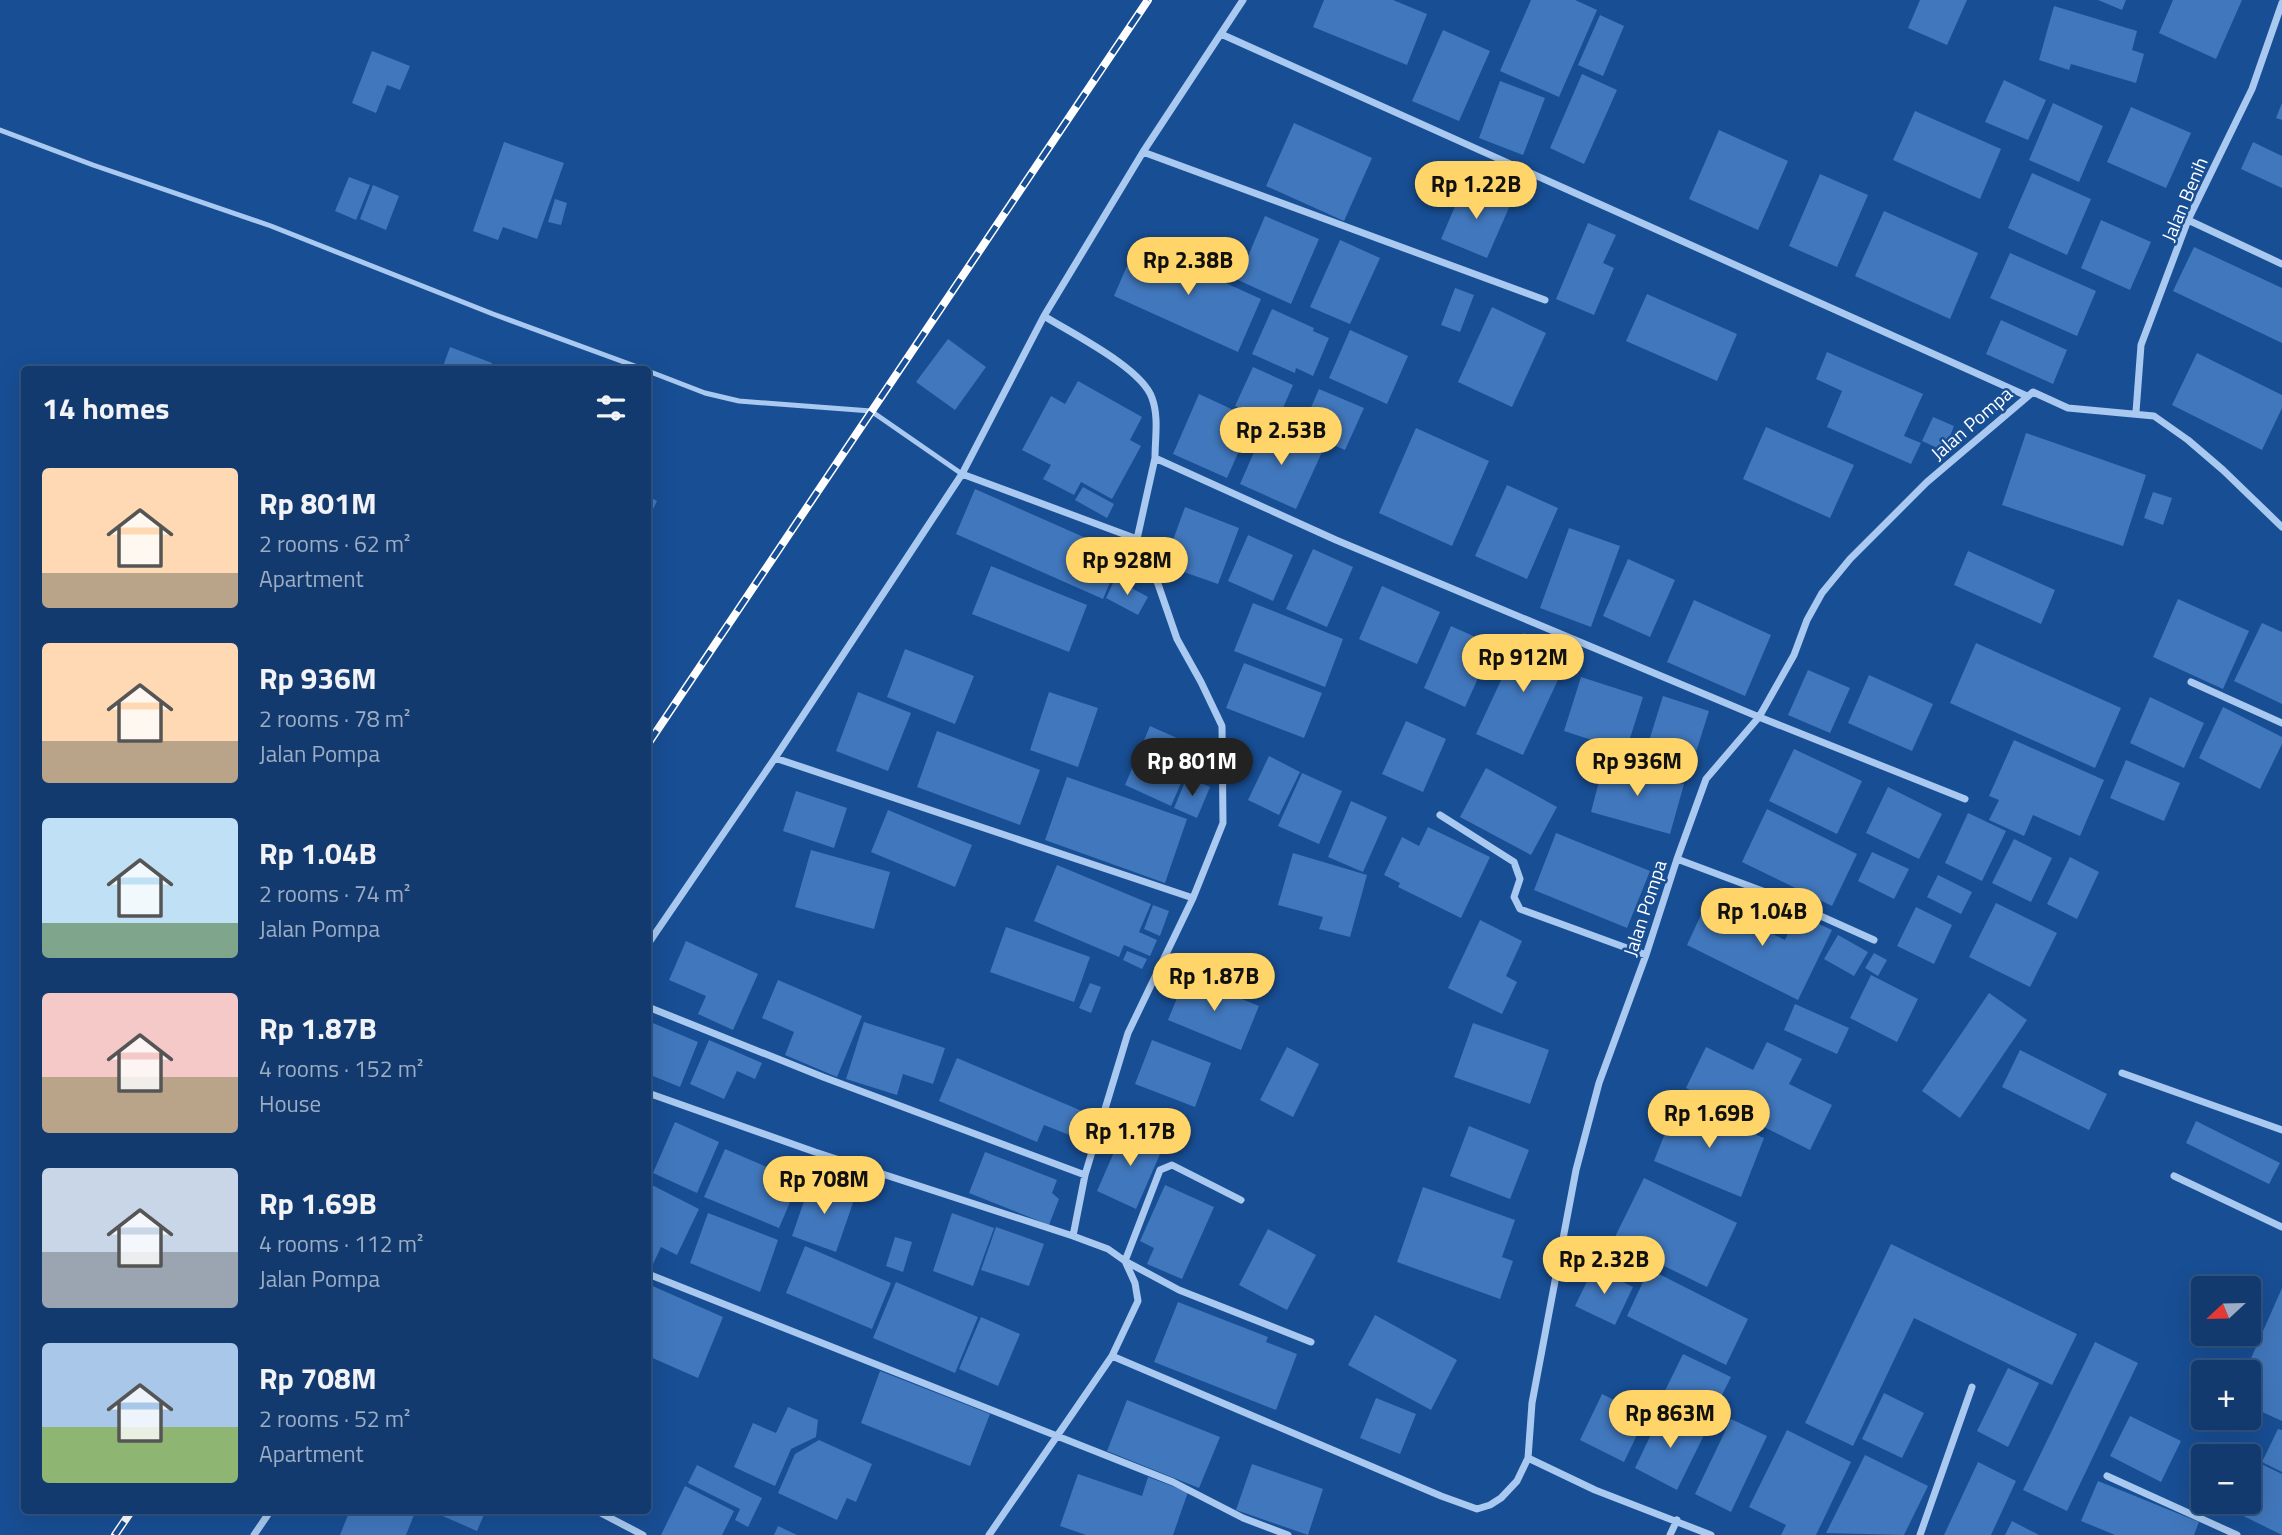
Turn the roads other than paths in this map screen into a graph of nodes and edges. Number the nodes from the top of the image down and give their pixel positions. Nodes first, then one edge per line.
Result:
1 (1243, 0) edge
2 (2282, 3) edge
3 (1221, 34) junction
4 (0, 130) edge
5 (1143, 152) junction
6 (2188, 220) junction
7 (2282, 264) edge
8 (1545, 299) dead end
9 (1044, 316) junction
10 (635, 366) edge
11 (651, 372) edge
12 (2026, 396) junction
13 (2136, 412) junction
14 (1155, 458) junction
15 (962, 474) junction
16 (2282, 527) edge
17 (1136, 539) junction
18 (2192, 682) dead end
19 (1759, 717) junction
20 (2282, 723) edge
21 (775, 758) junction
22 (1965, 799) dead end
23 (1440, 814) dead end
24 (1677, 859) junction
25 (1193, 898) junction
26 (651, 940) edge
27 (1874, 940) dead end
28 (1646, 955) junction
29 (651, 1008) edge
30 (2122, 1073) dead end
31 (651, 1094) edge
32 (2282, 1130) edge
33 (1085, 1175) junction
34 (2174, 1176) dead end
35 (1241, 1200) dead end
36 (2282, 1227) edge
37 (1073, 1236) junction
38 (1125, 1261) junction
39 (651, 1275) edge
40 (1311, 1342) dead end
41 (1112, 1356) junction
42 (1972, 1387) dead end
43 (1058, 1437) junction
44 (1528, 1458) junction
45 (2107, 1476) dead end
46 (268, 1514) edge
47 (603, 1514) edge
48 (1677, 1520) junction
49 (254, 1535) edge
50 (643, 1535) edge
51 (989, 1535) edge
52 (1288, 1535) edge
53 (1670, 1535) edge
54 (1711, 1535) edge
55 (1920, 1535) edge
56 (2237, 1535) edge

1 - 3 street
2 - 6 street, Jalan Benih
3 - 5 street
3 - 12 street
4 - 10 lane
5 - 8 street
5 - 9 street
6 - 7 street
6 - 13 street, Jalan Benih
9 - 14 street
9 - 15 street
11 - 15 lane
12 - 13 street, Jalan Pompa
12 - 19 street, Jalan Pompa
13 - 16 street
14 - 17 street
14 - 19 street
15 - 17 street
15 - 21 street
17 - 25 street
18 - 20 street
19 - 22 street
19 - 24 street, Jalan Pompa
21 - 25 street
21 - 26 street
23 - 28 street
24 - 27 street
24 - 28 street, Jalan Pompa
25 - 33 street
28 - 44 street, Jalan Pompa
29 - 33 street
30 - 32 street
31 - 37 street
33 - 37 street
34 - 36 street
35 - 38 street
37 - 38 street
38 - 40 street
38 - 41 street
39 - 43 street
41 - 43 street
41 - 44 street
42 - 55 street
43 - 51 street
43 - 52 street
44 - 48 street
45 - 56 street
46 - 49 street
47 - 50 street
48 - 53 street
48 - 54 street

